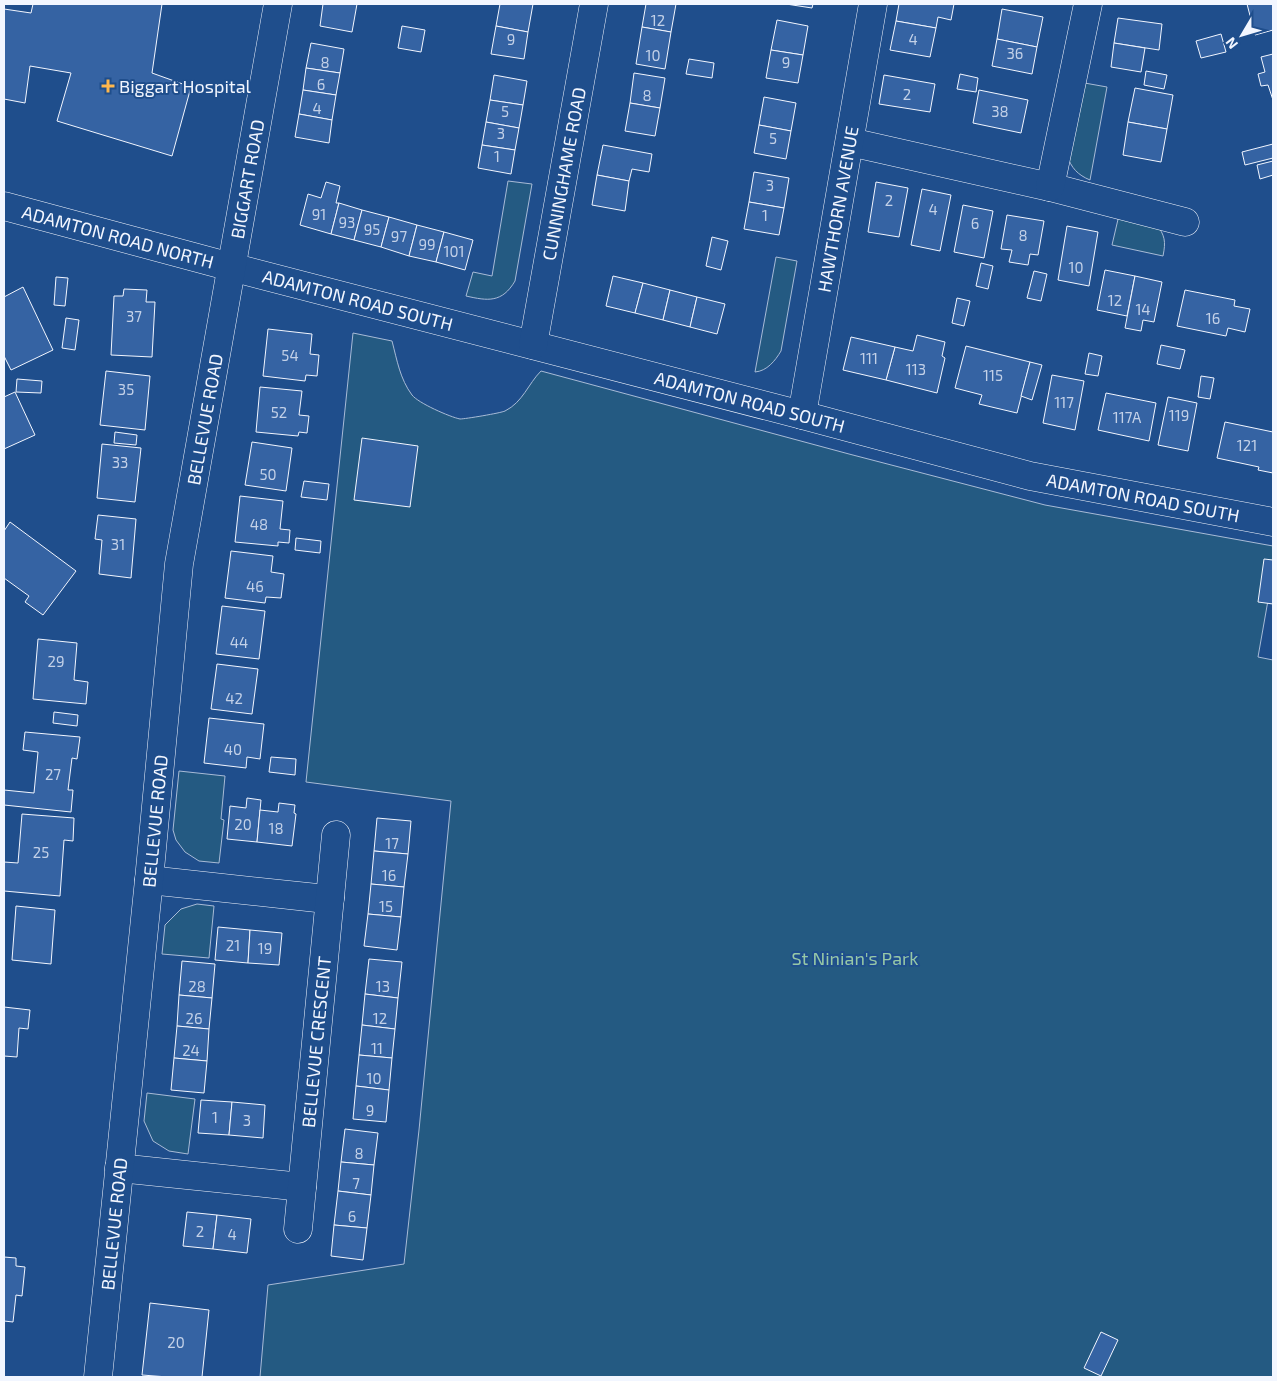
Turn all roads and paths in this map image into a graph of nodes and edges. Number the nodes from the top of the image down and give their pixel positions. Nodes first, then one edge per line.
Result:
1 (278, 4) edge
2 (594, 4) edge
3 (873, 4) edge
4 (1088, 4) edge
5 (850, 142) junction
6 (1050, 187) junction
7 (4, 206) edge
8 (1185, 222) dead end
9 (231, 267) junction
10 (533, 345) junction
11 (802, 415) junction
12 (1273, 522) edge
13 (336, 835) dead end
14 (149, 880) junction
15 (330, 898) junction
16 (120, 1168) junction
17 (302, 1187) junction
18 (298, 1229) dead end
19 (98, 1377) edge

1 - 9 street, BIGGART ROAD
2 - 10 street, CUNNINGHAME ROAD
3 - 5 street, HAWTHORN AVENUE
4 - 6 street
5 - 6 street
5 - 11 street, HAWTHORN AVENUE
6 - 8 street
7 - 9 street, ADAMTON ROAD NORTH
9 - 10 street, ADAMTON ROAD SOUTH
9 - 14 street, BELLEVUE ROAD
10 - 11 street, ADAMTON ROAD SOUTH
11 - 12 street, ADAMTON ROAD SOUTH
13 - 15 street, BELLEVUE CRESCENT
14 - 15 street
14 - 16 street, BELLEVUE ROAD
15 - 17 street, BELLEVUE CRESCENT
16 - 17 street
16 - 19 street, BELLEVUE ROAD
17 - 18 street, BELLEVUE CRESCENT

